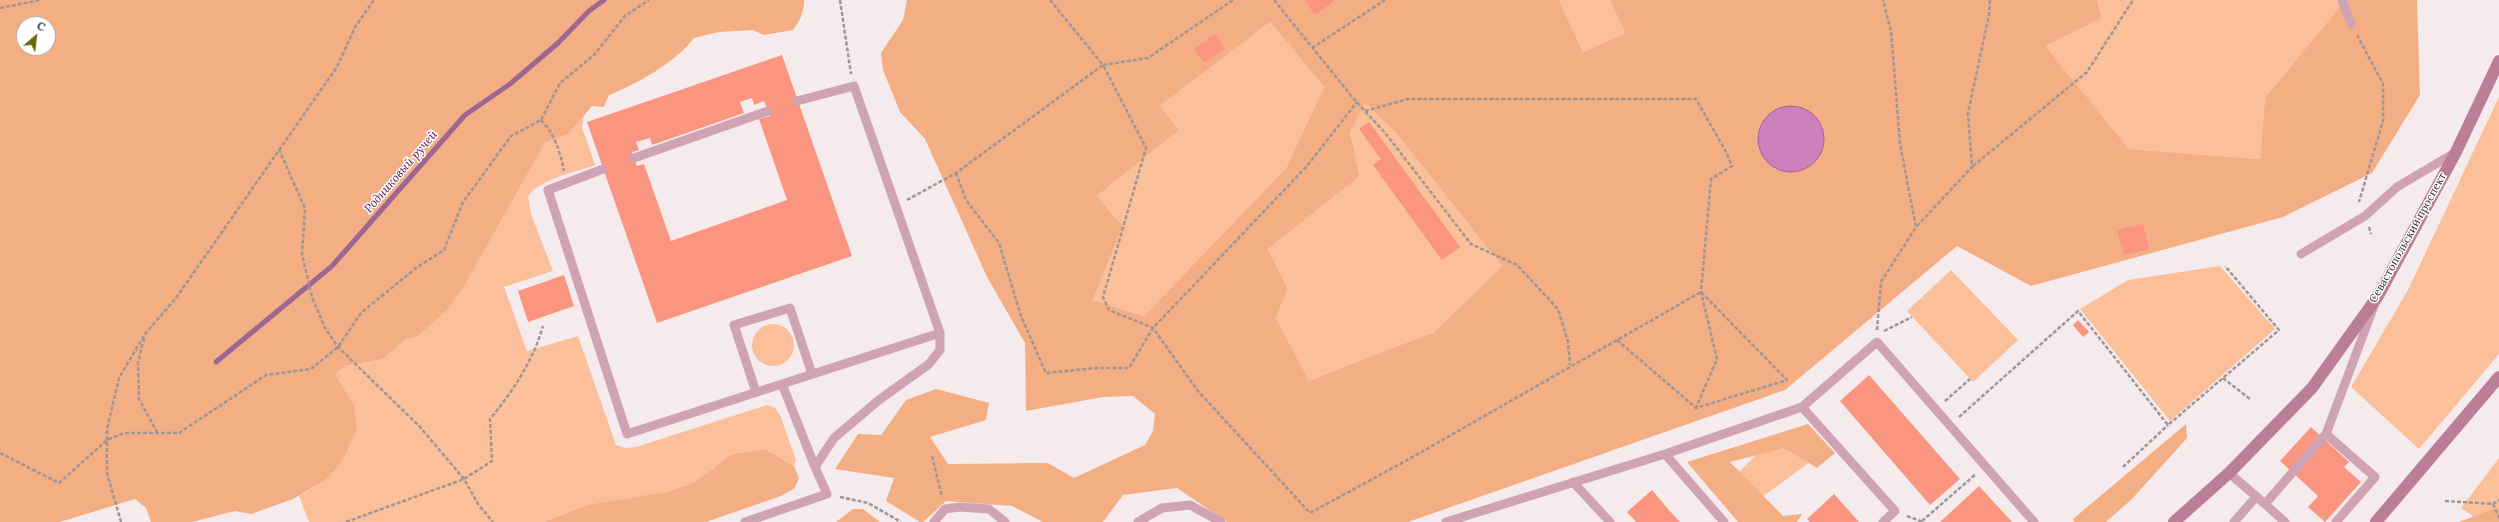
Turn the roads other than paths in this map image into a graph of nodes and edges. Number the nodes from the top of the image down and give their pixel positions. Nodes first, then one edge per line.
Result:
1 (2342, 0) edge
2 (2351, 24) road end
3 (2499, 61) edge
4 (797, 101) dead end
5 (768, 111) dead end
6 (2456, 152) junction
7 (634, 158) dead end
8 (603, 169) dead end
9 (2301, 254) dead end
10 (2378, 296) junction
11 (940, 333) junction
12 (812, 374) junction
13 (2499, 377) edge
14 (782, 384) junction
15 (756, 392) junction
16 (1802, 407) junction
17 (2326, 434) junction
18 (1665, 454) junction
19 (815, 467) junction
20 (2229, 473) junction
21 (1573, 482) junction
22 (2256, 497) junction
23 (2265, 504) junction
24 (2176, 521) edge
25 (745, 522) edge
26 (934, 522) edge
27 (1005, 522) edge
28 (1138, 522) edge
29 (1221, 522) edge
30 (1446, 522) edge
31 (1610, 522) edge
32 (1724, 522) edge
33 (1882, 522) edge
34 (2034, 522) edge
35 (2234, 522) edge
36 (2285, 522) edge
37 (2336, 522) edge
38 (2376, 522) edge

1 - 2 lane
3 - 6 main road, Севастопольский проспект
4 - 11 lane
5 - 7 lane
6 - 9 lane
6 - 10 main road, Севастопольский проспект
8 - 15 lane
10 - 17 lane
10 - 20 main road, Севастопольский проспект
11 - 12 lane
11 - 19 lane
12 - 14 lane
12 - 15 lane
13 - 38 main road
14 - 15 lane
14 - 19 lane
16 - 18 lane
16 - 33 lane
16 - 34 lane
17 - 23 lane
17 - 37 lane
18 - 21 lane
18 - 32 lane
19 - 25 lane
20 - 22 lane
20 - 24 main road, Севастопольский проспект
21 - 30 lane
21 - 31 lane
22 - 23 lane
22 - 35 lane
23 - 36 lane
26 - 27 lane
28 - 29 lane

